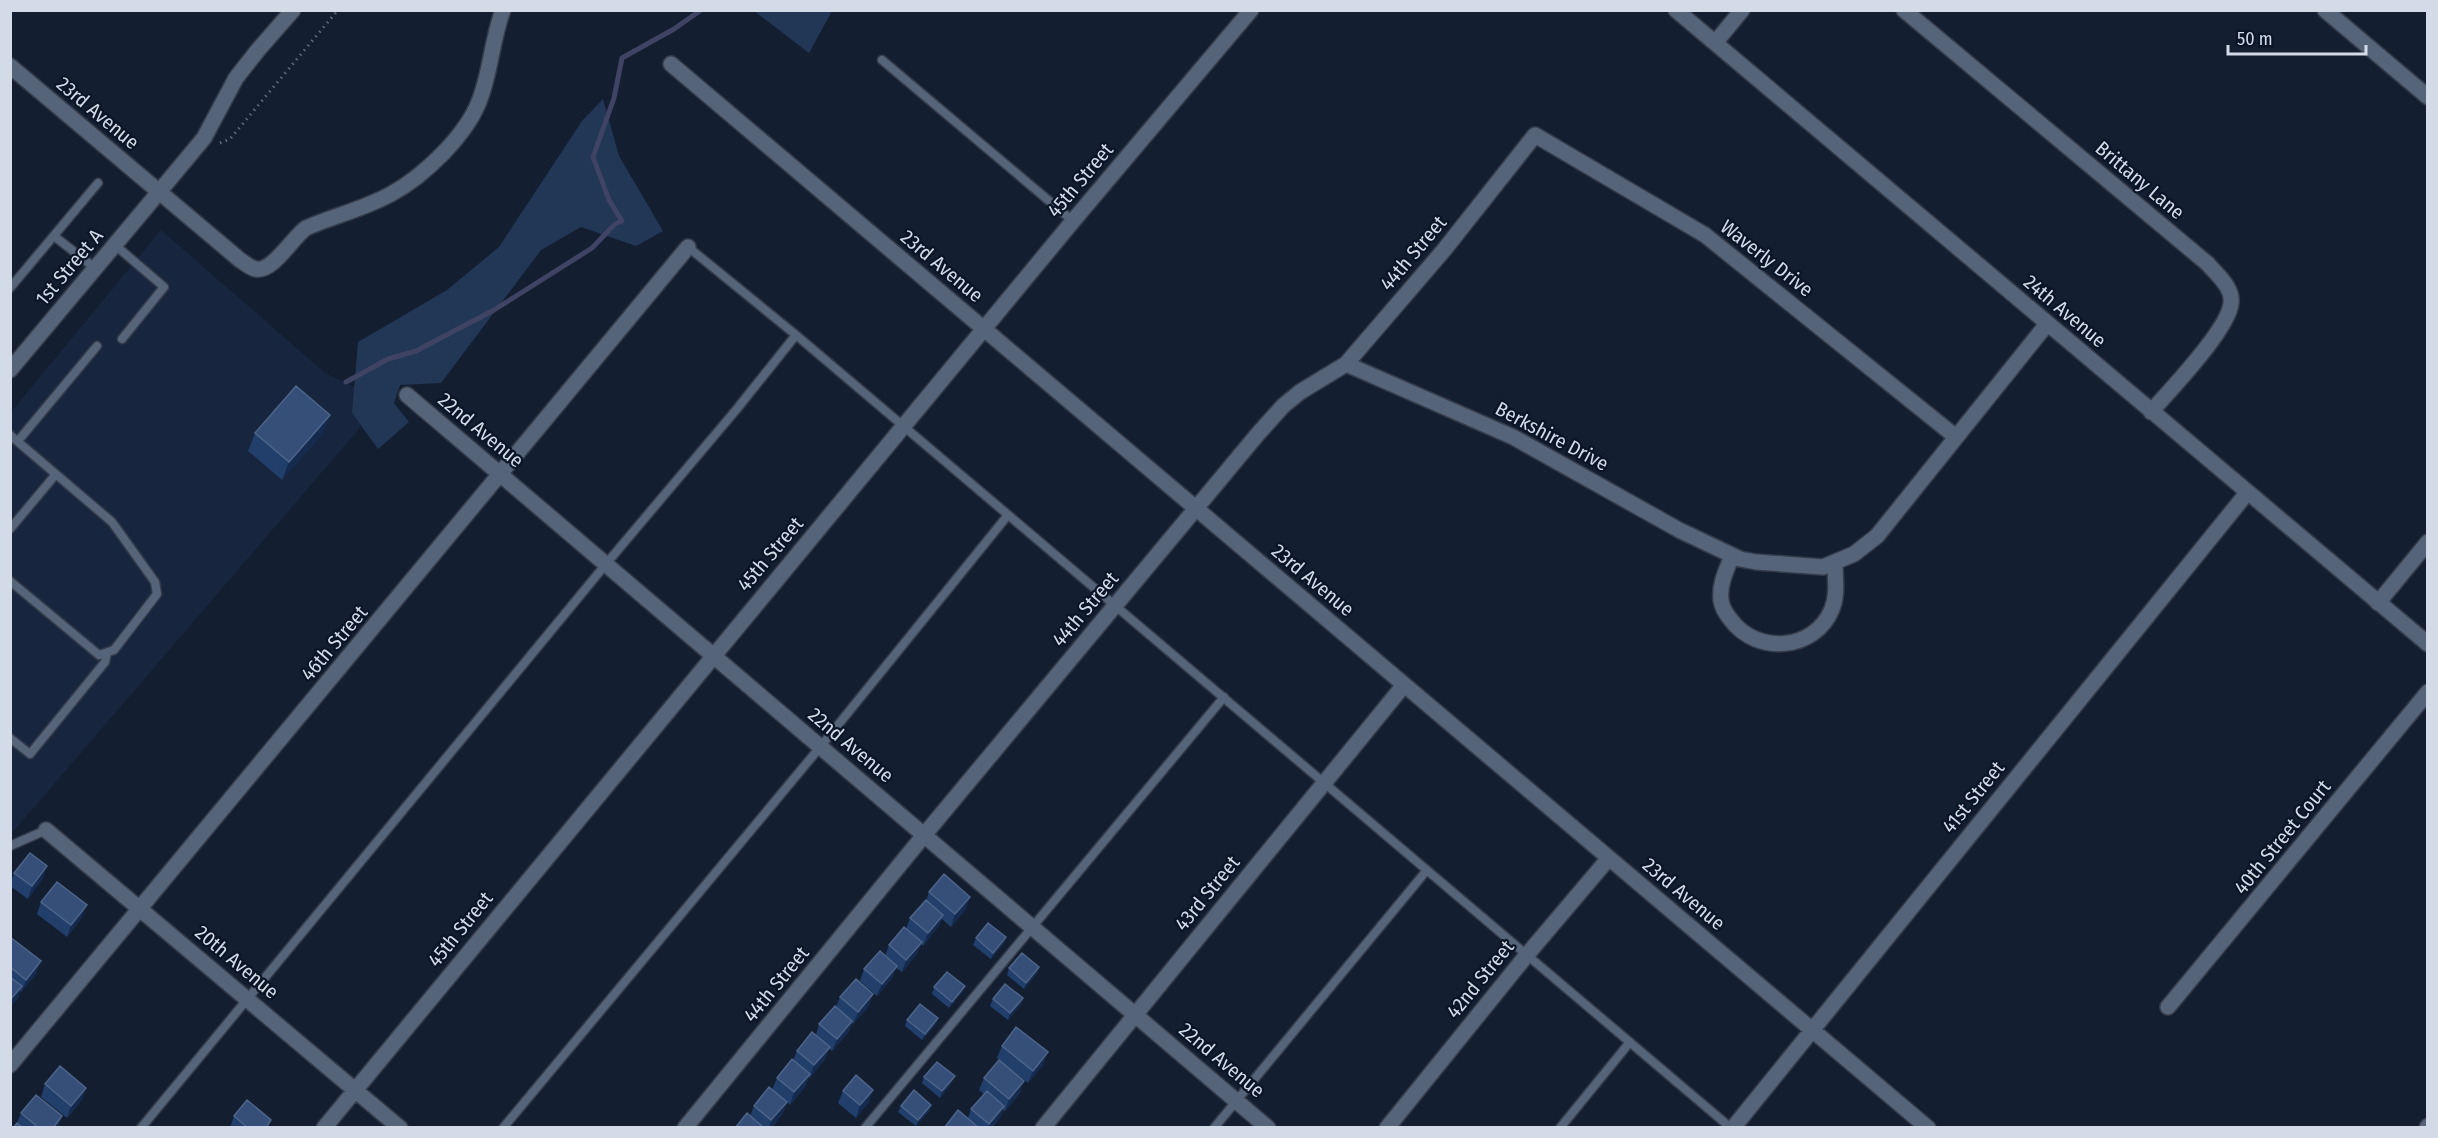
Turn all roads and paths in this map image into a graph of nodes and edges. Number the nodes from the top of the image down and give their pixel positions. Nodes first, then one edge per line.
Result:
1 (293, 10) edge
2 (338, 10) edge
3 (503, 10) edge
4 (1251, 10) edge
5 (1676, 10) edge
6 (1742, 10) edge
7 (1904, 10) edge
8 (2325, 10) edge
9 (1715, 43) junction
10 (882, 60) dead end
11 (671, 64) dead end
12 (10, 66) edge
13 (2427, 97) edge
14 (1535, 135) joint
15 (204, 138) junction
16 (98, 183) dead end
17 (159, 192) junction
18 (1073, 221) junction
19 (54, 236) junction
20 (115, 245) junction
21 (688, 247) joint
22 (95, 268) junction
23 (10, 288) edge
24 (2047, 324) junction
25 (984, 329) junction
26 (796, 335) junction
27 (122, 339) dead end
28 (97, 346) dead end
29 (1346, 363) junction
30 (10, 370) edge
31 (407, 395) dead end
32 (2151, 412) junction
33 (903, 427) junction
34 (1956, 437) junction
35 (14, 438) edge
36 (56, 474) junction
37 (501, 474) junction
38 (2247, 493) junction
39 (1197, 509) junction
40 (1008, 515) junction
41 (10, 530) edge
42 (2427, 542) edge
43 (1732, 556) junction
44 (1835, 563) junction
45 (606, 564) junction
46 (10, 581) edge
47 (2378, 603) junction
48 (1115, 605) junction
49 (2427, 644) edge
50 (106, 653) junction
51 (713, 656) junction
52 (1404, 685) junction
53 (2427, 692) edge
54 (1224, 697) junction
55 (10, 738) edge
56 (821, 747) junction
57 (1324, 782) junction
58 (46, 830) joint
59 (925, 834) junction
60 (10, 846) edge
61 (1609, 858) junction
62 (1427, 870) junction
63 (141, 909) junction
64 (1032, 926) junction
65 (1526, 956) junction
66 (249, 998) junction
67 (2168, 1007) dead end
68 (1135, 1014) junction
69 (1811, 1029) junction
70 (1630, 1042) junction
71 (10, 1065) edge
72 (356, 1090) junction
73 (1236, 1100) junction
74 (141, 1128) edge
75 (324, 1128) edge
76 (400, 1128) edge
77 (503, 1128) edge
78 (685, 1128) edge
79 (866, 1128) edge
80 (1042, 1128) edge
81 (1214, 1128) edge
82 (1268, 1128) edge
83 (1387, 1128) edge
84 (1560, 1128) edge
85 (1732, 1128) edge
86 (1928, 1128) edge

1 - 15 street, 1st Street A
2 - 15 path
3 - 17 street, 23rd Avenue
4 - 18 street, 45th Street
5 - 9 street, 24th Avenue
6 - 9 street
7 - 32 street, Brittany Lane
8 - 13 street
9 - 24 street, 24th Avenue
10 - 18 lane
11 - 25 street, 23rd Avenue
12 - 17 street, 23rd Avenue
14 - 29 street, 44th Street
14 - 34 street, Waverly Drive
15 - 17 street, 1st Street A
16 - 19 lane
17 - 20 street, 1st Street A
18 - 25 street, 45th Street
19 - 22 lane
19 - 23 lane
20 - 22 street, 1st Street A
20 - 27 lane
21 - 26 lane
21 - 37 street, 46th Street
22 - 30 street, 1st Street A
24 - 32 street, 24th Avenue
24 - 34 street, Berkshire Drive
25 - 33 street, 45th Street
25 - 39 street, 23rd Avenue
26 - 33 lane
26 - 45 lane
28 - 35 lane
29 - 39 street, 44th Street
29 - 43 street, Berkshire Drive
31 - 37 street, 22nd Avenue
32 - 38 street, 24th Avenue
33 - 40 lane
33 - 51 street, 45th Street
34 - 44 street, Berkshire Drive
35 - 36 lane
36 - 41 lane
36 - 50 lane
37 - 45 street, 22nd Avenue
37 - 63 street, 46th Street
38 - 47 street, 24th Avenue
38 - 69 street, 41st Street
39 - 48 street, 44th Street
39 - 52 street, 23rd Avenue
40 - 48 lane
40 - 56 lane
42 - 47 street
43 - 44 street, Berkshire Drive
43 - 44 street
45 - 51 street, 22nd Avenue
45 - 66 lane
46 - 50 lane
47 - 49 street, 24th Avenue
48 - 54 lane
48 - 59 street, 44th Street
50 - 55 lane
51 - 56 street, 22nd Avenue
51 - 72 street, 45th Street
52 - 57 street, 43rd Street
52 - 61 street, 23rd Avenue
53 - 67 street, 40th Street Court
54 - 57 lane
54 - 64 lane
56 - 59 street, 22nd Avenue
56 - 77 lane
57 - 62 lane
57 - 68 street, 43rd Street
58 - 60 lane
58 - 63 street, 20th Avenue
59 - 64 street, 22nd Avenue
59 - 78 street, 44th Street
61 - 65 street, 42nd Street
61 - 69 street, 23rd Avenue
62 - 65 lane
62 - 73 lane
63 - 66 street, 20th Avenue
63 - 71 street, 46th Street
64 - 68 street, 22nd Avenue
64 - 79 lane
65 - 70 lane
65 - 83 street, 42nd Street
66 - 72 street, 20th Avenue
66 - 74 lane
68 - 73 street, 22nd Avenue
68 - 80 street, 43rd Street
69 - 85 street, 41st Street
69 - 86 street, 23rd Avenue
70 - 84 lane
70 - 85 lane
72 - 75 street, 45th Street
72 - 76 street, 20th Avenue
73 - 81 lane
73 - 82 street, 22nd Avenue

